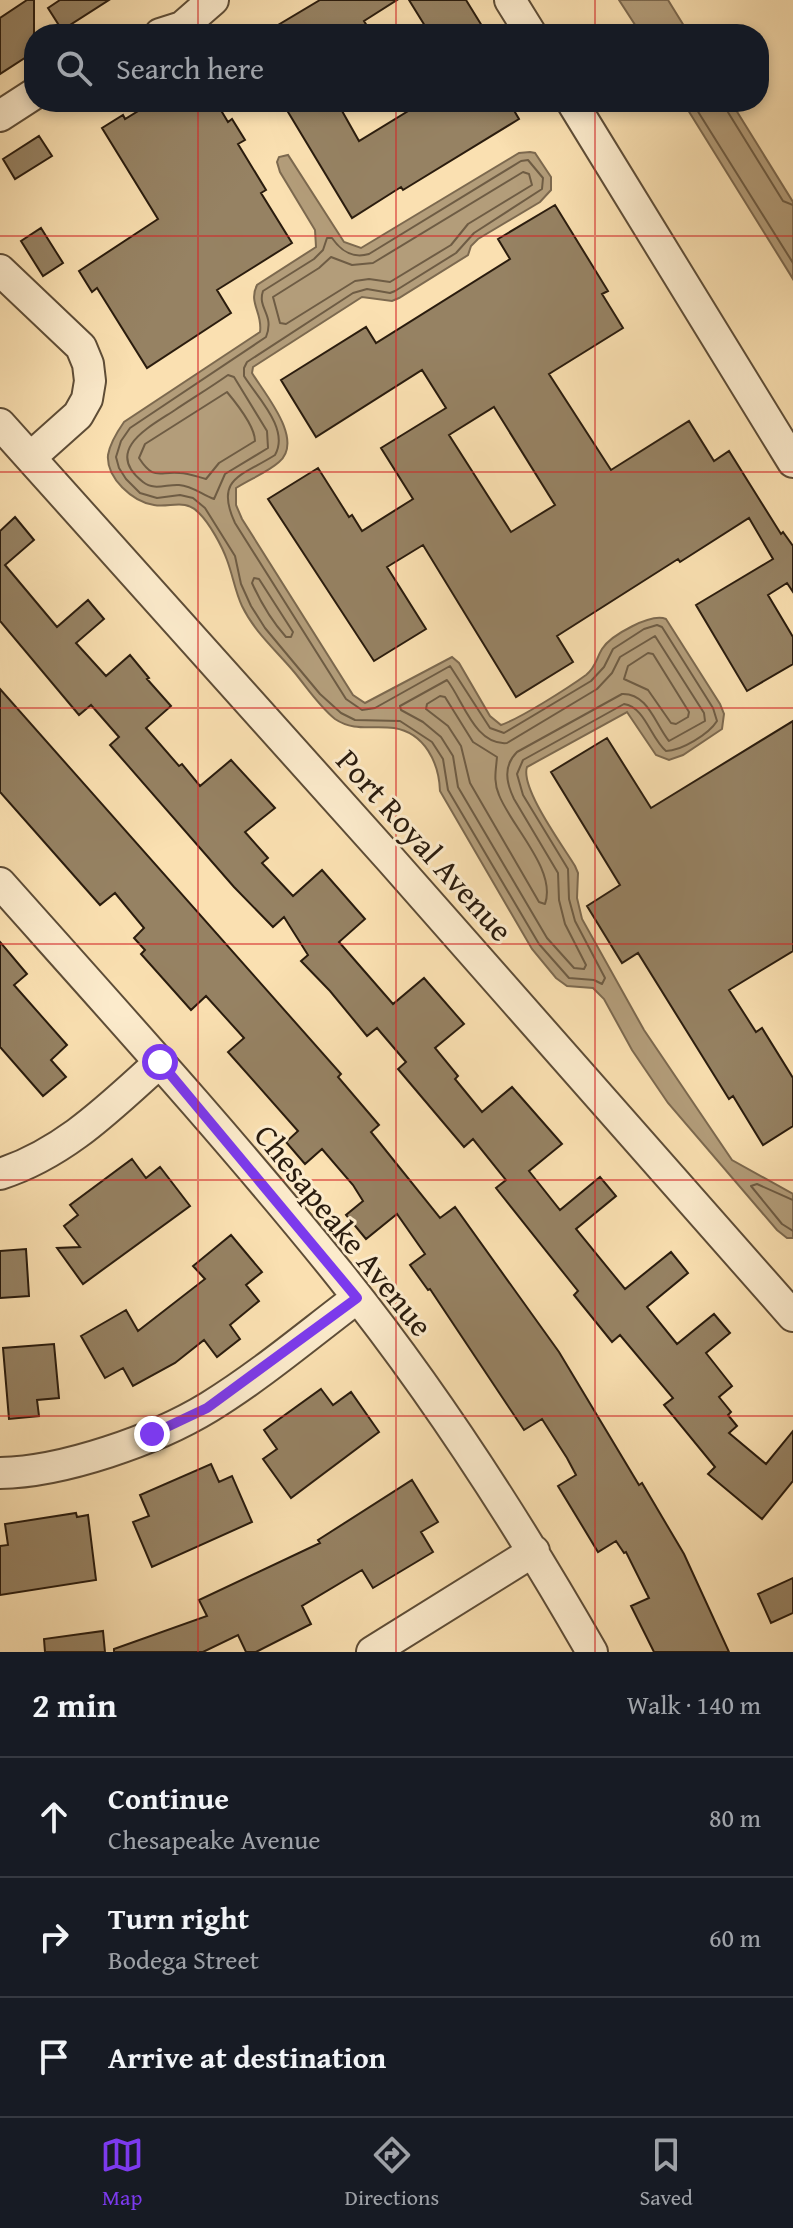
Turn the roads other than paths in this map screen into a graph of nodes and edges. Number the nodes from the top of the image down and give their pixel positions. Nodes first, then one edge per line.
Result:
1 (213, 0) edge
2 (510, 0) edge
3 (185, 24) edge
4 (525, 24) edge
5 (24, 100) edge
6 (578, 112) edge
7 (0, 116) edge
8 (0, 270) edge
9 (0, 424) edge
10 (31, 457) junction
11 (793, 462) edge
12 (0, 883) edge
13 (160, 1062) junction
14 (0, 1174) edge
15 (357, 1298) junction
16 (793, 1316) edge
17 (0, 1473) edge
18 (534, 1551) junction
19 (372, 1652) edge
20 (592, 1652) edge

1 - 3 street
2 - 4 street
5 - 7 street
6 - 11 street
8 - 10 street
9 - 10 street, Port Royal Avenue
10 - 16 street, Port Royal Avenue
12 - 13 street, Chesapeake Avenue
13 - 14 street
13 - 15 street, Chesapeake Avenue
15 - 17 street
15 - 18 street, Chesapeake Avenue
18 - 19 street
18 - 20 street, Chesapeake Avenue

